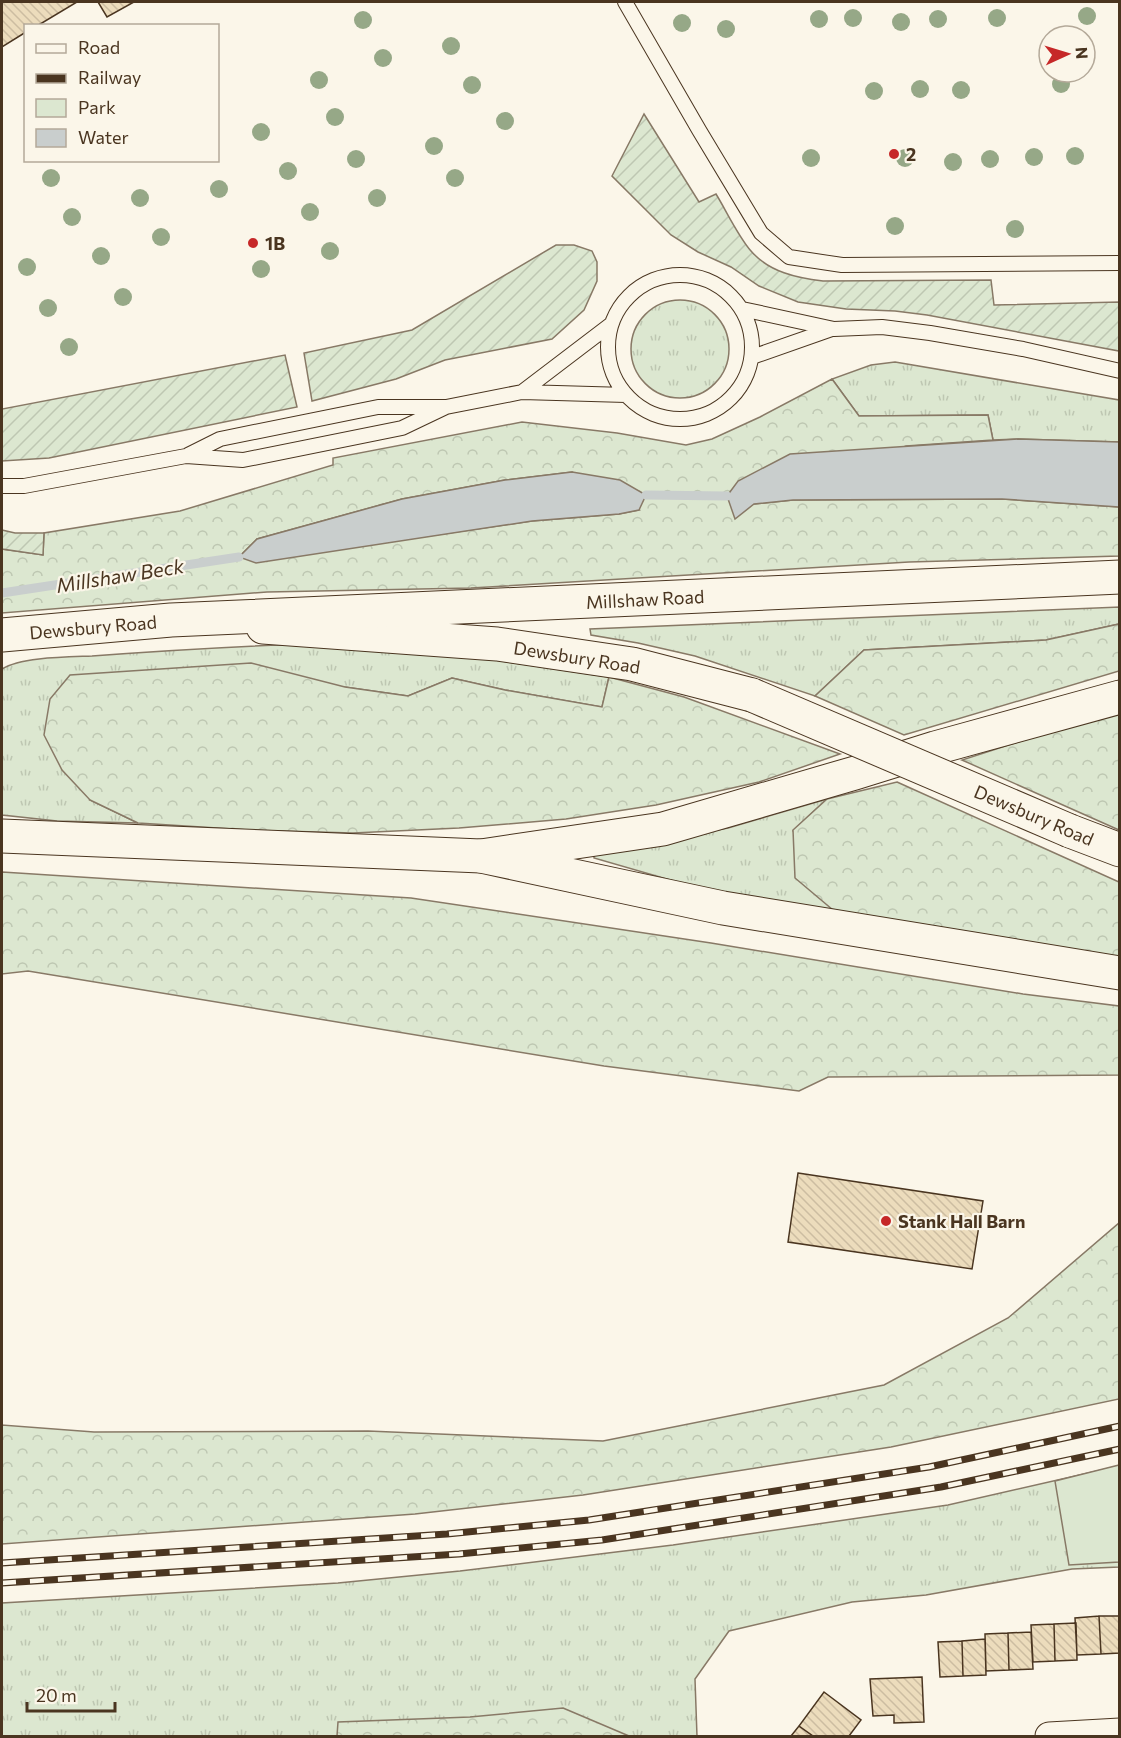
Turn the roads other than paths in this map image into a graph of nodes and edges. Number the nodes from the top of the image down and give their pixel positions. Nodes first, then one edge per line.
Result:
1 (625, 2) edge
2 (1119, 263) edge
3 (742, 309) junction
4 (610, 326) junction
5 (834, 329) junction
6 (752, 357) junction
7 (1119, 370) edge
8 (522, 392) junction
9 (626, 395) junction
10 (446, 407) junction
11 (186, 456) junction
12 (2, 486) edge
13 (1119, 577) edge
14 (171, 621) junction
15 (2, 635) edge
16 (1119, 697) edge
17 (2, 836) edge
18 (1119, 850) edge
19 (481, 856) junction
20 (1119, 973) edge
21 (1119, 1732) edge
22 (1049, 1737) edge

1 - 2 lane
3 - 4 lane
3 - 5 lane
3 - 6 lane
4 - 8 lane
4 - 9 lane
5 - 6 lane
5 - 7 lane
6 - 9 lane
8 - 9 lane
8 - 10 lane
10 - 11 lane
10 - 11 lane
11 - 12 lane
13 - 14 main road, Millshaw Road
14 - 15 main road, Dewsbury Road
14 - 18 main road, Dewsbury Road, bridge
16 - 19 main road
17 - 19 main road
19 - 20 main road
21 - 22 street

